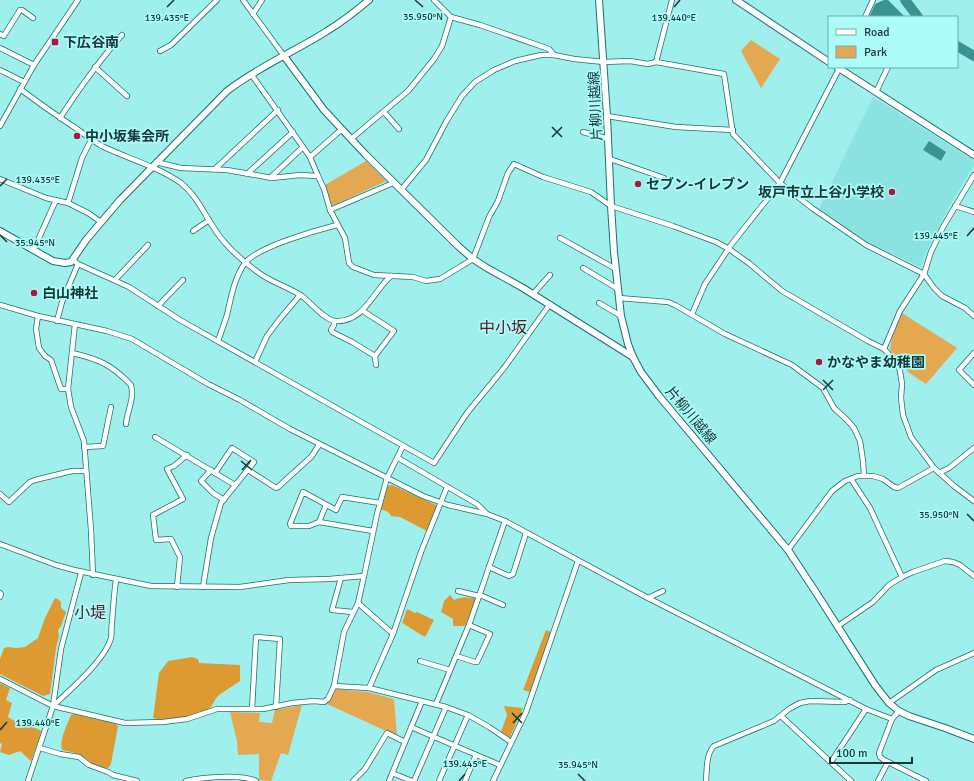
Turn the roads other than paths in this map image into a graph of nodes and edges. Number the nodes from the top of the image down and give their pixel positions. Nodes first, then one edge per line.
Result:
1 (78, 0) edge
2 (218, 0) edge
3 (243, 0) edge
4 (262, 0) edge
5 (369, 0) edge
6 (434, 0) edge
7 (599, 0) edge
8 (672, 0) edge
9 (736, 0) edge
10 (873, 0) edge
11 (252, 14) junction
12 (865, 16) edge
13 (451, 17) junction
14 (33, 18) dead end
15 (0, 34) edge
16 (122, 34) dead end
17 (0, 48) edge
18 (160, 51) dead end
19 (554, 55) junction
20 (284, 56) junction
21 (828, 61) edge
22 (604, 62) junction
23 (656, 62) junction
24 (34, 65) junction
25 (95, 67) junction
26 (838, 68) edge
27 (888, 68) edge
28 (0, 70) edge
29 (251, 74) junction
30 (24, 82) junction
31 (20, 89) junction
32 (876, 92) junction
33 (127, 96) dead end
34 (278, 110) junction
35 (384, 112) junction
36 (607, 116) junction
37 (60, 118) junction
38 (0, 126) edge
39 (342, 129) junction
40 (400, 129) dead end
41 (733, 130) junction
42 (293, 132) junction
43 (583, 132) dead end
44 (351, 139) junction
45 (609, 139) junction
46 (91, 140) junction
47 (303, 147) junction
48 (974, 155) edge
49 (310, 157) junction
50 (610, 159) junction
51 (154, 164) junction
52 (215, 169) junction
53 (247, 174) junction
54 (974, 175) edge
55 (318, 176) junction
56 (270, 178) junction
57 (664, 178) dead end
58 (0, 179) edge
59 (393, 182) junction
60 (780, 183) junction
61 (401, 190) junction
62 (56, 200) junction
63 (68, 203) junction
64 (611, 206) junction
65 (955, 206) junction
66 (330, 210) junction
67 (974, 212) edge
68 (209, 220) junction
69 (101, 222) junction
70 (337, 225) junction
71 (0, 231) edge
72 (193, 231) dead end
73 (560, 238) dead end
74 (148, 245) dead end
75 (729, 249) junction
76 (34, 250) junction
77 (473, 259) junction
78 (75, 262) junction
79 (245, 262) junction
80 (583, 268) dead end
81 (616, 269) junction
82 (924, 274) junction
83 (550, 275) dead end
84 (391, 276) junction
85 (115, 280) junction
86 (183, 280) dead end
87 (618, 288) junction
88 (533, 294) junction
89 (300, 295) junction
90 (619, 298) junction
91 (550, 304) junction
92 (599, 304) dead end
93 (0, 305) edge
94 (158, 306) junction
95 (363, 311) junction
96 (692, 314) junction
97 (38, 316) junction
98 (621, 316) junction
99 (974, 316) edge
100 (57, 321) junction
101 (334, 321) junction
102 (75, 324) junction
103 (218, 341) junction
104 (884, 349) junction
105 (72, 353) junction
106 (974, 353) edge
107 (375, 356) junction
108 (633, 357) junction
109 (255, 362) junction
110 (376, 365) dead end
111 (974, 384) edge
112 (68, 389) junction
113 (111, 407) dead end
114 (126, 424) dead end
115 (156, 436) dead end
116 (319, 445) junction
117 (403, 446) junction
118 (84, 447) junction
119 (974, 448) edge
120 (187, 455) junction
121 (398, 458) junction
122 (934, 468) junction
123 (248, 470) junction
124 (86, 471) junction
125 (213, 472) junction
126 (939, 473) junction
127 (864, 476) junction
128 (387, 478) junction
129 (851, 479) junction
130 (235, 485) junction
131 (447, 487) junction
132 (0, 494) edge
133 (224, 500) junction
134 (974, 501) edge
135 (380, 503) junction
136 (440, 503) junction
137 (326, 505) junction
138 (487, 514) junction
139 (504, 521) junction
140 (319, 522) junction
141 (374, 531) junction
142 (526, 533) junction
143 (0, 544) edge
144 (788, 550) junction
145 (578, 561) junction
146 (489, 567) junction
147 (81, 572) junction
148 (93, 575) junction
149 (364, 576) junction
150 (974, 576) edge
151 (902, 577) junction
152 (341, 578) junction
153 (116, 580) junction
154 (176, 587) junction
155 (203, 587) junction
156 (458, 591) dead end
157 (663, 591) dead end
158 (0, 593) edge
159 (479, 596) junction
160 (0, 597) edge
161 (648, 598) junction
162 (358, 603) junction
163 (503, 605) dead end
164 (353, 612) junction
165 (469, 624) junction
166 (838, 626) junction
167 (393, 634) junction
168 (974, 653) edge
169 (456, 656) junction
170 (420, 661) dead end
171 (450, 670) junction
172 (0, 679) edge
173 (334, 686) junction
174 (369, 688) junction
175 (850, 700) junction
176 (422, 701) junction
177 (889, 703) junction
178 (436, 704) junction
179 (53, 706) junction
180 (276, 707) junction
181 (446, 707) junction
182 (252, 709) junction
183 (866, 709) junction
184 (899, 711) junction
185 (468, 715) junction
186 (781, 716) junction
187 (892, 719) junction
188 (411, 727) junction
189 (433, 736) junction
190 (974, 739) edge
191 (405, 742) junction
192 (511, 742) junction
193 (454, 746) junction
194 (40, 748) junction
195 (476, 755) junction
196 (831, 762) junction
197 (888, 762) junction
198 (500, 765) junction
199 (392, 773) junction
200 (28, 781) edge
201 (137, 781) edge
202 (186, 781) edge
203 (256, 781) edge
204 (353, 781) edge
205 (389, 781) edge
206 (413, 781) edge
207 (439, 781) edge
208 (465, 781) edge
209 (493, 781) edge
210 (706, 781) edge
211 (851, 781) edge
212 (878, 781) edge
213 (926, 781) edge

1 - 24 street
2 - 18 street
3 - 11 street
4 - 11 street
5 - 20 street
6 - 13 street
7 - 22 street, 片柳川越線
8 - 23 street
9 - 21 street
10 - 12 street
11 - 20 street
13 - 19 street
13 - 35 street
14 - 15 street
16 - 25 street
17 - 24 street
19 - 22 street
19 - 61 street
20 - 29 street
20 - 39 street
22 - 23 street
22 - 36 street, 片柳川越線
23 - 41 street
24 - 30 street
25 - 33 street
25 - 37 street
26 - 32 street
26 - 60 street
27 - 32 street
28 - 30 street
29 - 34 street
29 - 51 street
30 - 31 street
31 - 37 street
31 - 38 street
32 - 48 street
34 - 42 street
34 - 52 street
35 - 40 street
35 - 44 street
36 - 41 street
36 - 45 street, 片柳川越線
37 - 46 street
39 - 44 street
39 - 49 street
41 - 60 street
42 - 47 street
42 - 53 street
43 - 45 street
44 - 59 street
45 - 50 street, 片柳川越線
46 - 51 street
46 - 63 street
47 - 49 street
47 - 56 street
49 - 55 street
50 - 57 street
50 - 64 street, 片柳川越線
51 - 52 street
51 - 68 street
51 - 69 street
52 - 53 street
53 - 56 street
54 - 65 street
55 - 56 street
55 - 66 street
58 - 62 street
59 - 61 street
59 - 66 street
60 - 75 street
60 - 82 street
61 - 77 street
62 - 63 street
62 - 76 street
63 - 69 street
64 - 75 street
64 - 77 street
64 - 81 street, 片柳川越線
65 - 67 street
65 - 82 street
66 - 70 street
68 - 72 street
68 - 79 street
69 - 78 street
70 - 79 street
70 - 84 street
71 - 76 street
73 - 81 street
74 - 85 street
75 - 96 street
75 - 104 street
76 - 78 street
77 - 84 street
77 - 88 street
78 - 85 street
78 - 100 street
79 - 89 street
79 - 103 street
80 - 87 street
81 - 87 street, 片柳川越線
82 - 99 street
82 - 104 street
83 - 88 street
84 - 95 street
85 - 94 street
86 - 94 street
87 - 90 street, 片柳川越線
88 - 91 street
89 - 101 street
89 - 109 street
90 - 96 street
90 - 98 street, 片柳川越線
91 - 108 street
91 - 117 street
92 - 98 street
93 - 97 street
94 - 103 street
95 - 101 street
95 - 107 street
96 - 127 street
97 - 100 street
97 - 112 street
98 - 108 street, 片柳川越線
100 - 102 street
101 - 107 street
102 - 105 street
102 - 116 street
103 - 109 street
104 - 122 street
105 - 112 street
105 - 114 street
106 - 111 street
107 - 110 street
108 - 144 street, 片柳川越線
109 - 117 street
112 - 118 street
113 - 118 street
115 - 120 street
116 - 123 street
116 - 128 street
117 - 121 street
118 - 124 street
119 - 126 street
120 - 125 street
120 - 154 street
121 - 128 street
121 - 131 street
122 - 126 street
122 - 127 street
123 - 125 street
123 - 130 street
124 - 132 street
124 - 148 street
125 - 130 street
125 - 133 street
126 - 134 street
127 - 129 street
128 - 135 street
128 - 136 street
129 - 144 street
129 - 151 street
130 - 133 street
131 - 136 street
131 - 138 street
133 - 155 street
135 - 137 street
135 - 141 street
136 - 138 street
136 - 167 street
137 - 140 street
137 - 140 street
138 - 139 street
139 - 142 street
139 - 146 street
140 - 141 street
141 - 149 street
142 - 145 street
142 - 146 street
143 - 147 street
144 - 166 street, 片柳川越線
145 - 161 street
145 - 192 street
146 - 159 street
147 - 148 street
147 - 179 street
148 - 153 street
149 - 152 street
149 - 162 street
150 - 151 street
151 - 166 street
152 - 155 street
152 - 164 street
153 - 154 street
153 - 179 street
154 - 155 street
156 - 159 street
157 - 161 street
158 - 160 street
159 - 163 street
159 - 165 street
161 - 175 street
162 - 164 street
162 - 167 street
164 - 173 street
165 - 169 street
165 - 169 street
166 - 177 street, 片柳川越線
167 - 174 street
168 - 177 street
169 - 171 street
170 - 171 street
171 - 178 street
172 - 179 street
173 - 174 street
173 - 180 street
174 - 176 street
175 - 183 street
175 - 186 street
176 - 178 street
176 - 188 street
177 - 184 street, 片柳川越線
178 - 181 street
179 - 182 street
179 - 194 street
180 - 182 street
180 - 182 street
181 - 185 street
181 - 189 street
183 - 187 street
183 - 196 street
184 - 187 street
184 - 190 street, 片柳川越線
185 - 192 street
185 - 193 street
186 - 196 street
186 - 210 street
187 - 197 street
188 - 189 street
188 - 191 street
189 - 193 street
189 - 206 street
191 - 199 street
191 - 204 street
192 - 198 street
193 - 195 street
193 - 207 street
194 - 200 street
194 - 201 street
195 - 198 street
195 - 208 street
196 - 211 street
197 - 212 street
197 - 213 street
198 - 209 street
199 - 205 street
199 - 206 street
202 - 203 street

